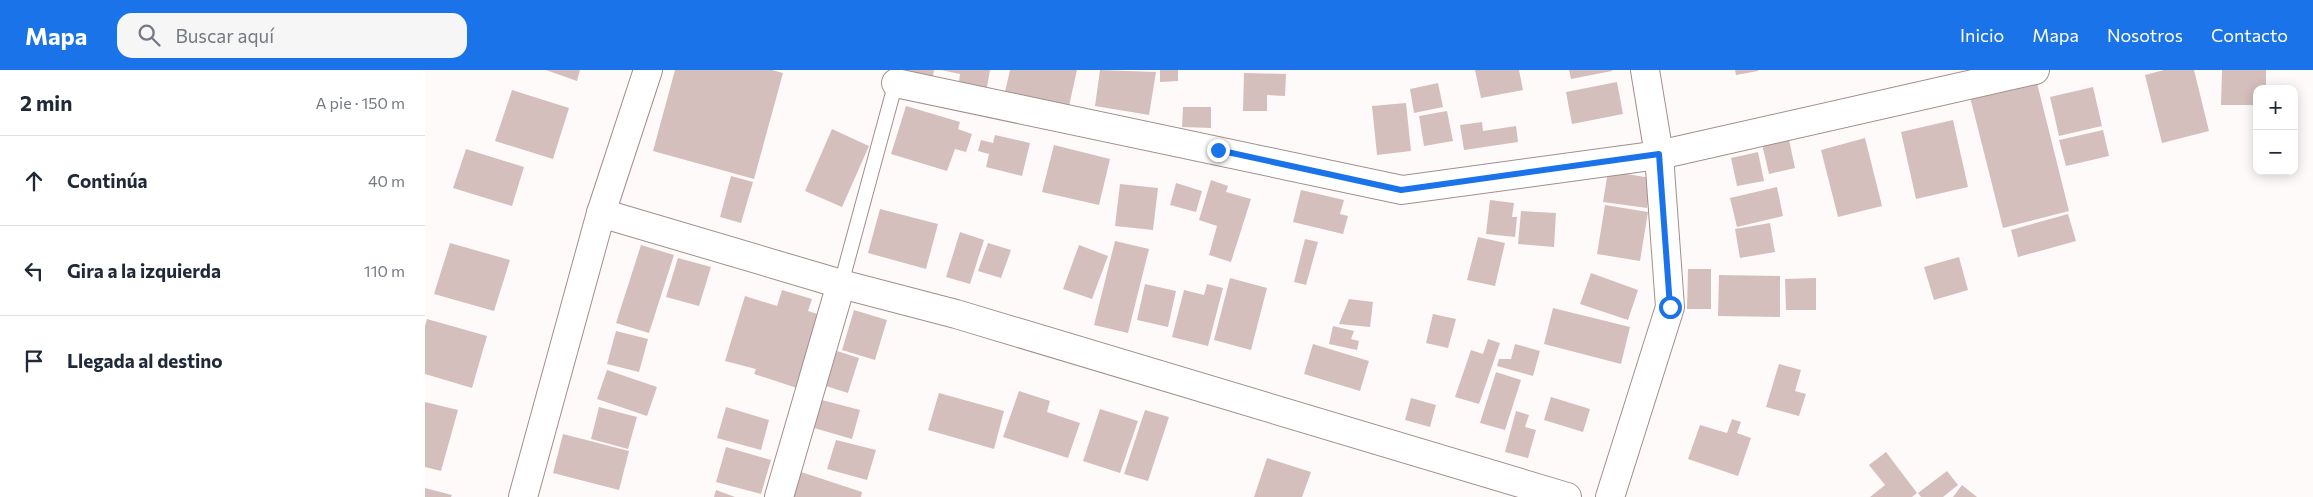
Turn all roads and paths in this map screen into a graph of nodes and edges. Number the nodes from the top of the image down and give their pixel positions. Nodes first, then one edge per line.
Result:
1 (648, 70) edge
2 (1645, 70) edge
3 (2035, 70) edge
4 (897, 77) edge
5 (1659, 154) junction
6 (601, 213) junction
7 (841, 284) junction
8 (523, 497) edge
9 (779, 497) edge
10 (1567, 497) edge
11 (1610, 497) edge

1 - 6 street
2 - 5 street
3 - 5 street
4 - 5 street
4 - 7 lane
5 - 11 street
6 - 7 street
6 - 8 street
7 - 9 street
7 - 10 street

